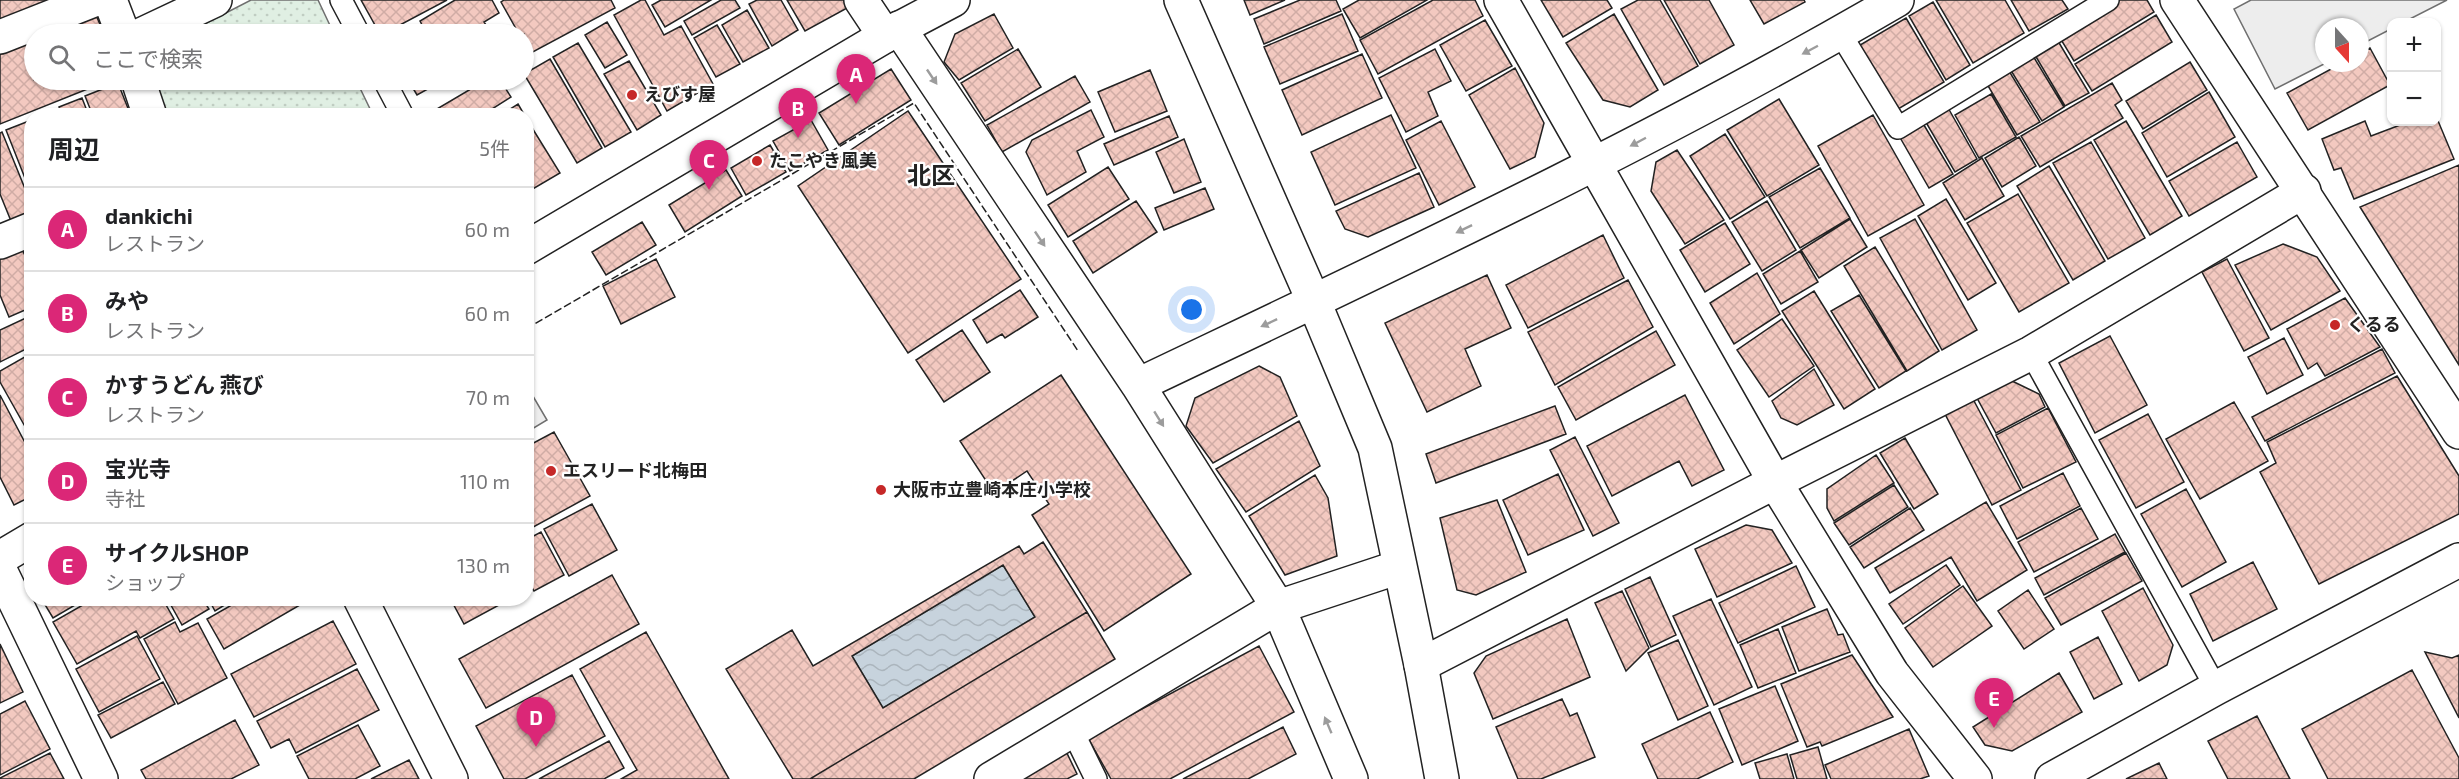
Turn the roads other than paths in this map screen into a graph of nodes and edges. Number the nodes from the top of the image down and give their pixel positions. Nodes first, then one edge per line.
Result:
1 (94, 0) edge
2 (110, 0) edge
3 (215, 0) edge
4 (340, 0) edge
5 (861, 0) edge
6 (953, 0) edge
7 (1180, 0) edge
8 (1502, 0) edge
9 (1897, 0) edge
10 (2108, 0) edge
11 (2177, 0) edge
12 (33, 24) edge
13 (119, 24) edge
14 (164, 24) edge
15 (353, 24) edge
16 (24, 28) edge
17 (892, 32) junction
18 (1840, 33) junction
19 (0, 37) edge
20 (141, 90) edge
21 (390, 90) edge
22 (147, 108) edge
23 (400, 108) edge
24 (1596, 165) junction
25 (2304, 191) junction
26 (24, 232) edge
27 (0, 242) edge
28 (534, 243) edge
29 (1314, 302) junction
30 (2031, 353) junction
31 (1138, 385) junction
32 (2459, 432) edge
33 (1774, 482) junction
34 (24, 544) edge
35 (0, 558) edge
36 (2459, 560) edge
37 (1399, 567) junction
38 (0, 570) edge
39 (364, 606) edge
40 (1278, 607) junction
41 (1421, 665) junction
42 (2216, 688) junction
43 (1072, 730) junction
44 (100, 779) edge
45 (452, 779) edge
46 (991, 779) edge
47 (1096, 779) edge
48 (1351, 779) edge
49 (1442, 779) edge
50 (1975, 779) edge
51 (2052, 779) edge

1 - 12 street
2 - 13 street
3 - 14 street
4 - 15 lane
5 - 17 street
6 - 17 street
7 - 29 street
8 - 24 street
9 - 18 street
10 - 18 lane
11 - 25 street
16 - 19 street
17 - 28 street
17 -> 31 street
18 -> 24 street
20 - 22 street
21 - 23 lane
24 -> 29 street
24 - 33 street
25 - 30 street
25 - 32 street
26 - 27 street
29 -> 31 street
29 - 37 street
30 - 33 street
30 - 42 lane
31 -> 40 street
33 - 41 street
33 - 50 street
34 - 35 street
36 - 42 street
37 - 40 street
37 - 41 street
38 - 44 street
39 - 45 street
40 - 43 street
48 -> 40 street
41 - 49 street
42 - 51 street
43 - 46 street
43 - 47 lane

